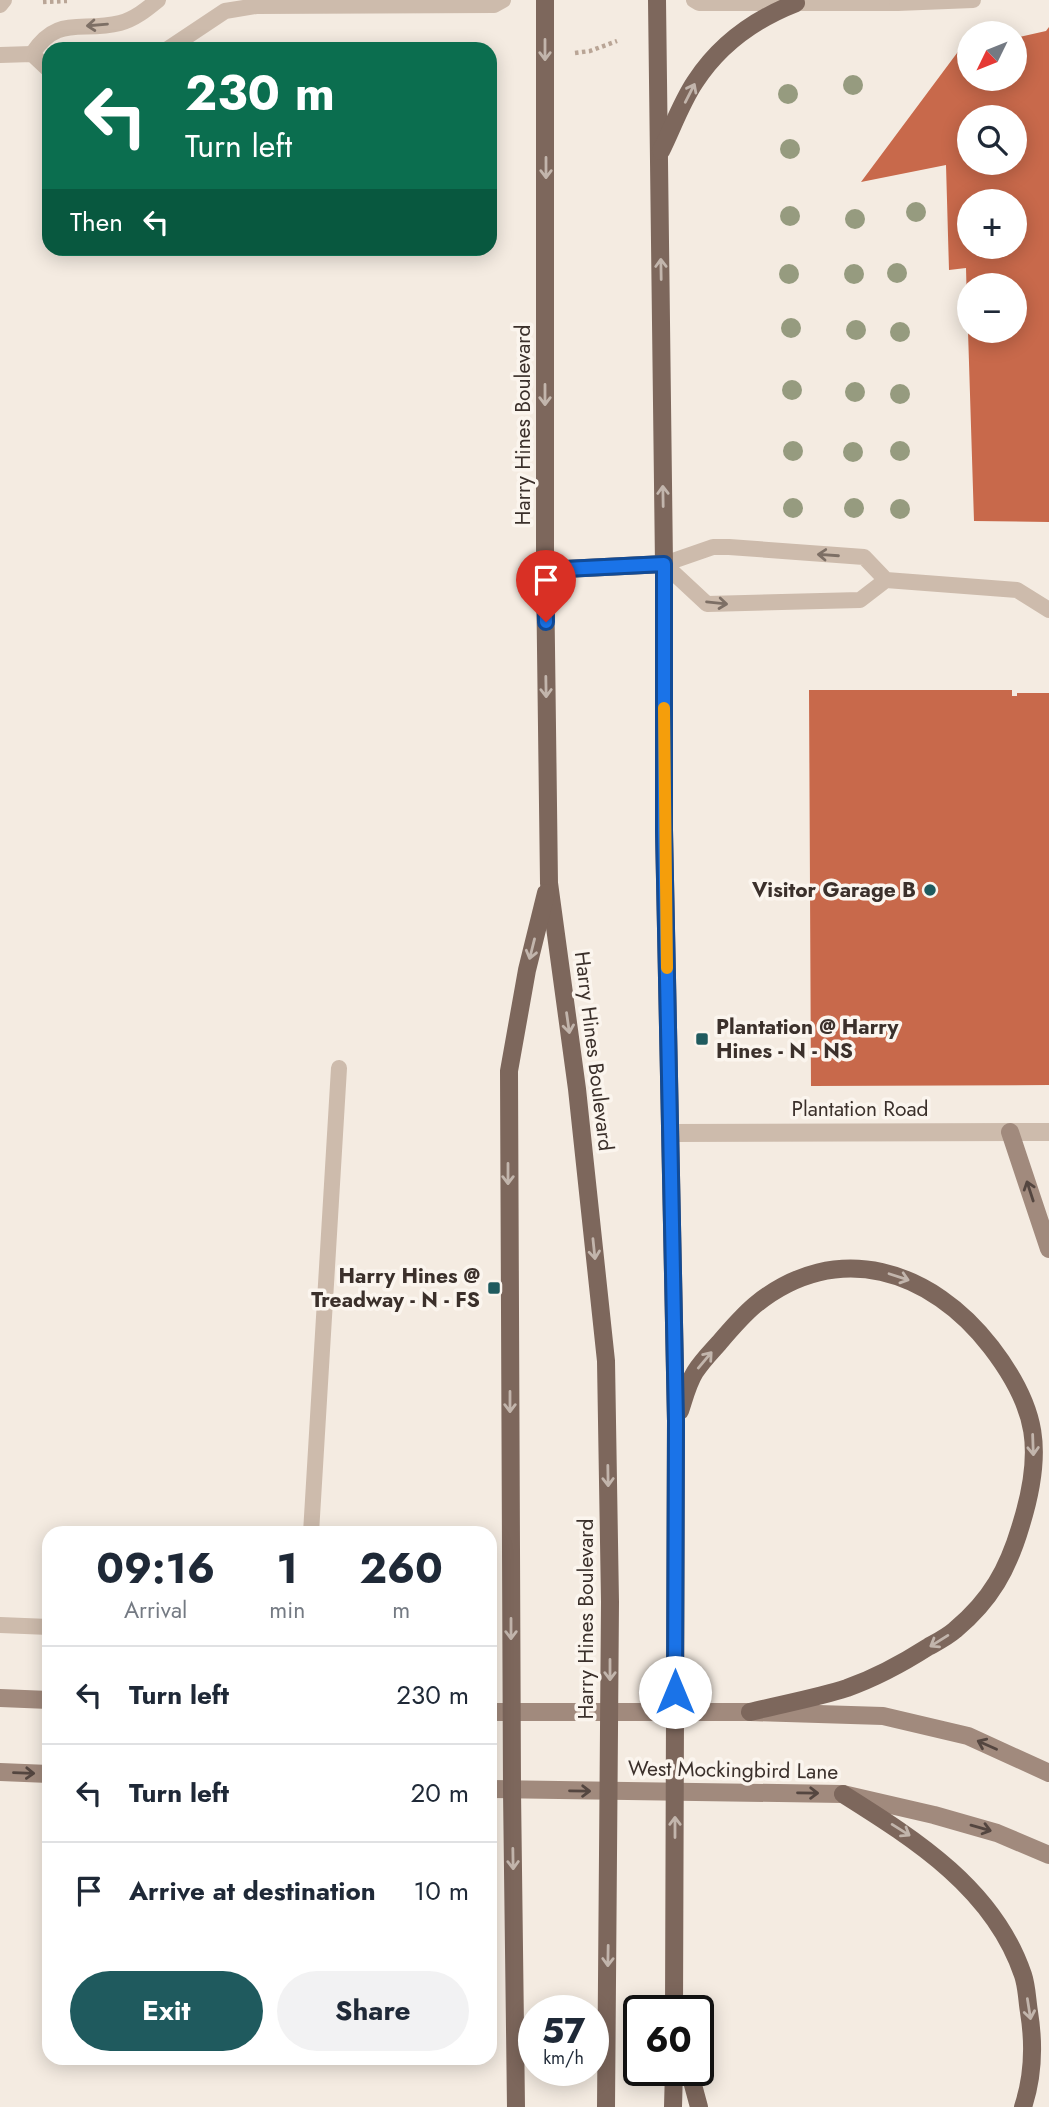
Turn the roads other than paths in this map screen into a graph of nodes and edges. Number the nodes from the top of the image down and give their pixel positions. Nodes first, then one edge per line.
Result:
1 (4, 0) edge
2 (158, 0) edge
3 (503, 0) edge
4 (545, 0) edge
5 (657, 0) edge
6 (694, 0) edge
7 (973, 0) edge
8 (900, 1) edge
9 (796, 3) junction
10 (0, 5) edge
11 (178, 42) edge
12 (32, 54) junction
13 (0, 55) edge
14 (42, 63) edge
15 (659, 154) junction
16 (664, 564) junction
17 (545, 570) junction
18 (887, 580) junction
19 (1049, 610) edge
20 (548, 883) junction
21 (339, 1068) dead end
22 (1010, 1132) junction
23 (1049, 1132) edge
24 (670, 1133) junction
25 (1049, 1249) edge
26 (676, 1421) junction
27 (311, 1526) edge
28 (0, 1625) edge
29 (42, 1627) edge
30 (0, 1698) edge
31 (42, 1700) edge
32 (497, 1712) edge
33 (750, 1712) junction
34 (512, 1713) junction
35 (0, 1772) edge
36 (1049, 1773) edge
37 (42, 1774) edge
38 (497, 1790) edge
39 (512, 1791) junction
40 (843, 1794) junction
41 (1049, 1855) edge
42 (674, 1995) edge
43 (674, 2086) edge
44 (693, 2086) edge
45 (516, 2107) edge
46 (606, 2107) edge
47 (673, 2107) edge
48 (699, 2107) edge
49 (1023, 2107) edge

1 - 10 lane
2 -> 12 lane
3 - 11 lane
4 -> 17 main road, Harry Hines Boulevard
5 - 15 main road
6 - 9 lane
7 - 8 lane
8 - 9 lane
15 -> 9 main road
12 - 13 lane
12 - 14 lane
16 -> 15 main road
16 - 17 main road
18 -> 16 lane
16 -> 18 lane
16 - 24 main road
17 -> 20 main road, Harry Hines Boulevard
18 - 19 lane
20 -> 34 main road
20 -> 46 main road, Harry Hines Boulevard
21 - 27 lane
22 - 23 street, Plantation Road
22 - 24 street, Plantation Road
25 -> 22 main road
24 - 26 main road
26 -> 33 main road
42 -> 26 main road
28 - 29 lane
30 - 31 main road
32 - 34 main road
33 - 34 main road
36 -> 33 main road
34 - 39 main road
35 -> 37 main road
38 - 39 main road, West Mockingbird Lane
39 -> 40 main road, West Mockingbird Lane
39 -> 45 main road
40 -> 41 main road, West Mockingbird Lane
40 -> 49 main road
43 - 47 main road
44 - 48 main road

